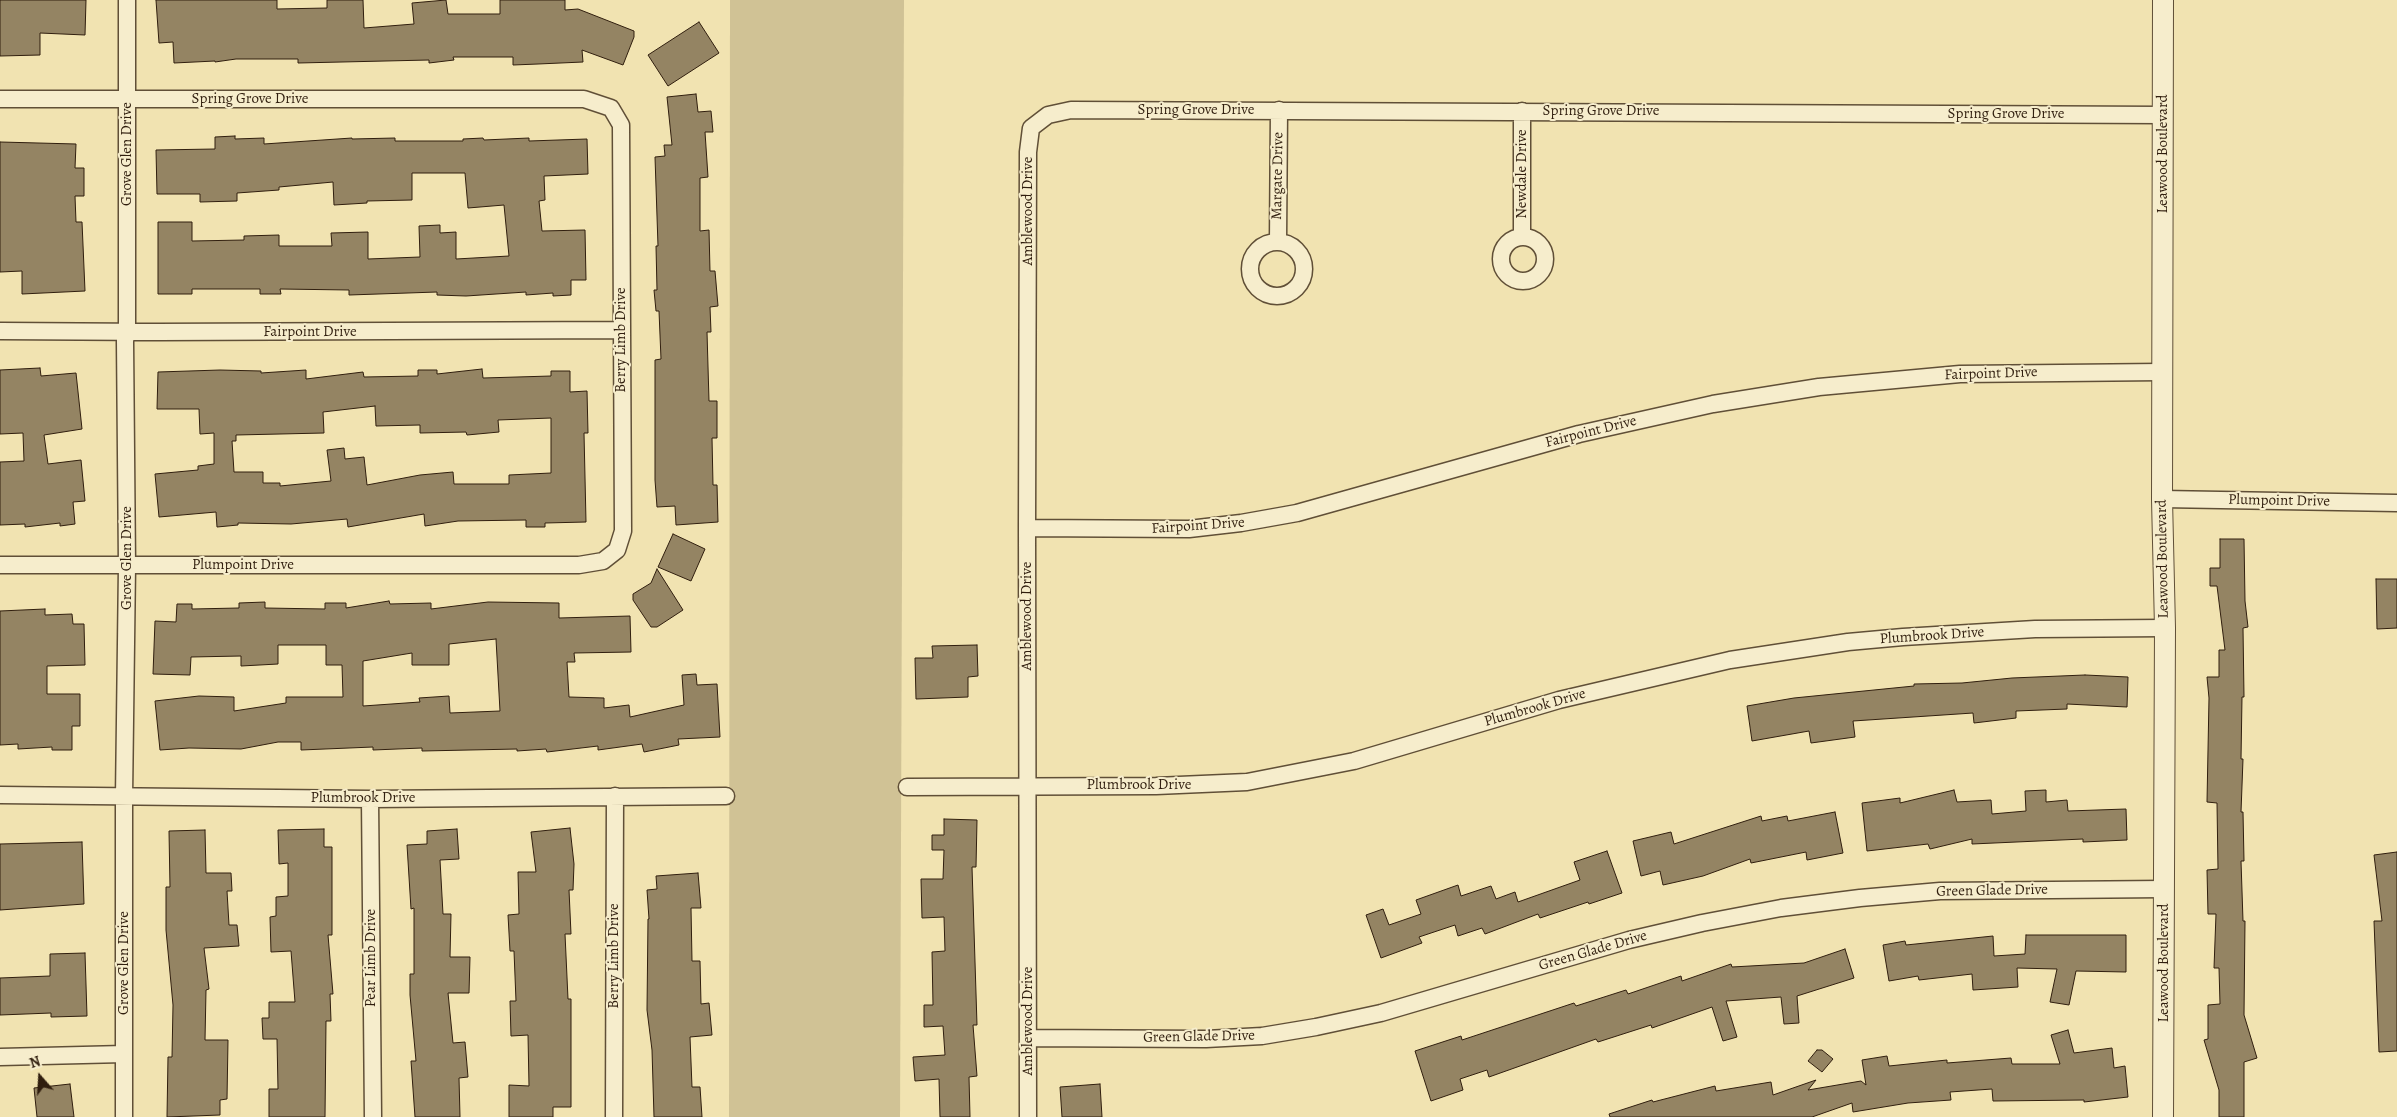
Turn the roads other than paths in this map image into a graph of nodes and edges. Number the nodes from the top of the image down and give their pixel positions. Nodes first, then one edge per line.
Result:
1 (127, 0) edge
2 (2163, 0) edge
3 (0, 99) edge
4 (127, 99) junction
5 (499, 99) joint
6 (1279, 110) junction
7 (1522, 111) junction
8 (2163, 115) junction
9 (1041, 121) joint
10 (1522, 237) dead end
11 (1278, 242) dead end
12 (620, 330) junction
13 (0, 331) edge
14 (127, 331) junction
15 (2162, 372) junction
16 (2162, 499) junction
17 (2397, 503) edge
18 (1027, 528) junction
19 (485, 565) joint
20 (0, 566) edge
21 (127, 566) junction
22 (2165, 628) junction
23 (1028, 786) junction
24 (906, 787) dead end
25 (0, 796) edge
26 (615, 796) junction
27 (726, 796) dead end
28 (124, 798) junction
29 (370, 799) junction
30 (2164, 889) junction
31 (1028, 1038) junction
32 (124, 1054) junction
33 (0, 1057) edge
34 (124, 1117) edge
35 (373, 1117) edge
36 (614, 1117) edge
37 (1028, 1117) edge
38 (2163, 1117) edge

1 - 4 street, Grove Glen Drive
2 - 8 street, Leawood Boulevard
3 - 4 street, Spring Grove Drive
4 - 5 street, Spring Grove Drive
4 - 14 street, Grove Glen Drive
5 - 12 street, Berry Limb Drive
6 - 7 street, Spring Grove Drive
6 - 9 street, Spring Grove Drive
6 - 11 street, Margate Drive
7 - 8 street, Spring Grove Drive
7 - 10 street, Newdale Drive
8 - 15 street, Leawood Boulevard
9 - 18 street, Amblewood Drive
12 - 14 street, Fairpoint Drive
12 - 19 street, Berry Limb Drive
13 - 14 street, Fairpoint Drive
14 - 21 street, Grove Glen Drive
15 - 16 street, Leawood Boulevard
15 - 18 street, Fairpoint Drive
16 - 17 street, Plumpoint Drive
16 - 22 street, Leawood Boulevard
18 - 23 street, Amblewood Drive
19 - 21 street, Plumpoint Drive
20 - 21 street, Plumpoint Drive
21 - 28 street, Grove Glen Drive
22 - 23 street, Plumbrook Drive
22 - 30 street, Leawood Boulevard
23 - 24 street, Plumbrook Drive
23 - 31 street, Amblewood Drive
25 - 28 street, Plumbrook Drive
26 - 27 street, Plumbrook Drive
26 - 29 street, Plumbrook Drive
26 - 36 street, Berry Limb Drive
28 - 29 street, Plumbrook Drive
28 - 32 street, Grove Glen Drive
29 - 35 street, Pear Limb Drive
30 - 31 street, Green Glade Drive
30 - 38 street, Leawood Boulevard
31 - 37 street, Amblewood Drive
32 - 33 street
32 - 34 street, Grove Glen Drive

